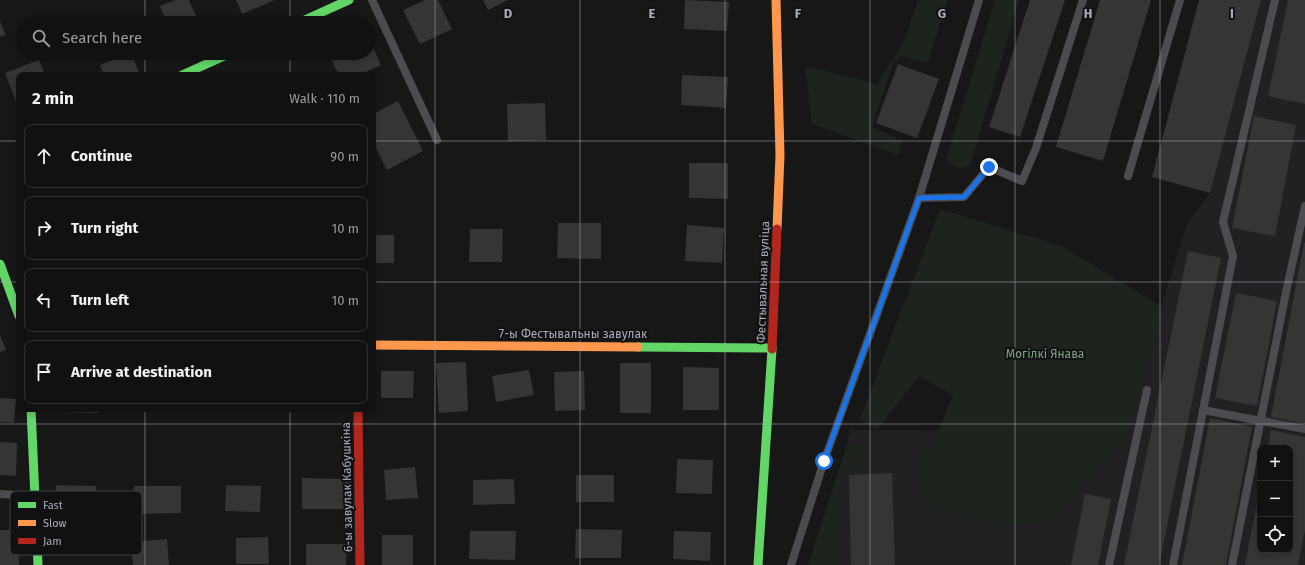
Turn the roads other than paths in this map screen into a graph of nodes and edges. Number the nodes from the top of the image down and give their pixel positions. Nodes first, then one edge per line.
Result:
1 (349, 0) edge
2 (372, 0) edge
3 (776, 0) edge
4 (979, 0) edge
5 (1083, 0) edge
6 (1180, 0) edge
7 (1275, 0) edge
8 (314, 16) edge
9 (215, 60) edge
10 (189, 72) edge
11 (437, 140) dead end
12 (1128, 176) dead end
13 (919, 198) junction
14 (1305, 206) edge
15 (0, 264) edge
16 (16, 308) edge
17 (376, 345) edge
18 (772, 348) junction
19 (1147, 390) dead end
20 (1203, 410) junction
21 (32, 412) edge
22 (358, 412) edge
23 (1261, 420) junction
24 (1305, 429) edge
25 (35, 491) edge
26 (0, 494) edge
27 (10, 495) edge
28 (37, 555) edge
29 (38, 565) edge
30 (360, 565) edge
31 (758, 565) edge
32 (792, 565) edge
33 (1109, 565) edge
34 (1173, 565) edge
35 (1232, 565) edge

1 - 8 street
2 - 11 lane
3 - 18 street, Фестывальная вуліца
4 - 13 lane
5 - 13 lane
6 - 12 lane
7 - 20 lane
9 - 10 street
13 - 32 lane
14 - 23 lane
15 - 16 street
17 - 18 street, 7-ы Фестывальны завулак
18 - 31 street, Фестывальная вуліца
19 - 33 lane
20 - 23 lane
20 - 34 lane
21 - 25 street
22 - 30 street, 6-ы завулак Кабушкіна
23 - 24 lane
23 - 35 lane
26 - 27 lane
28 - 29 street

